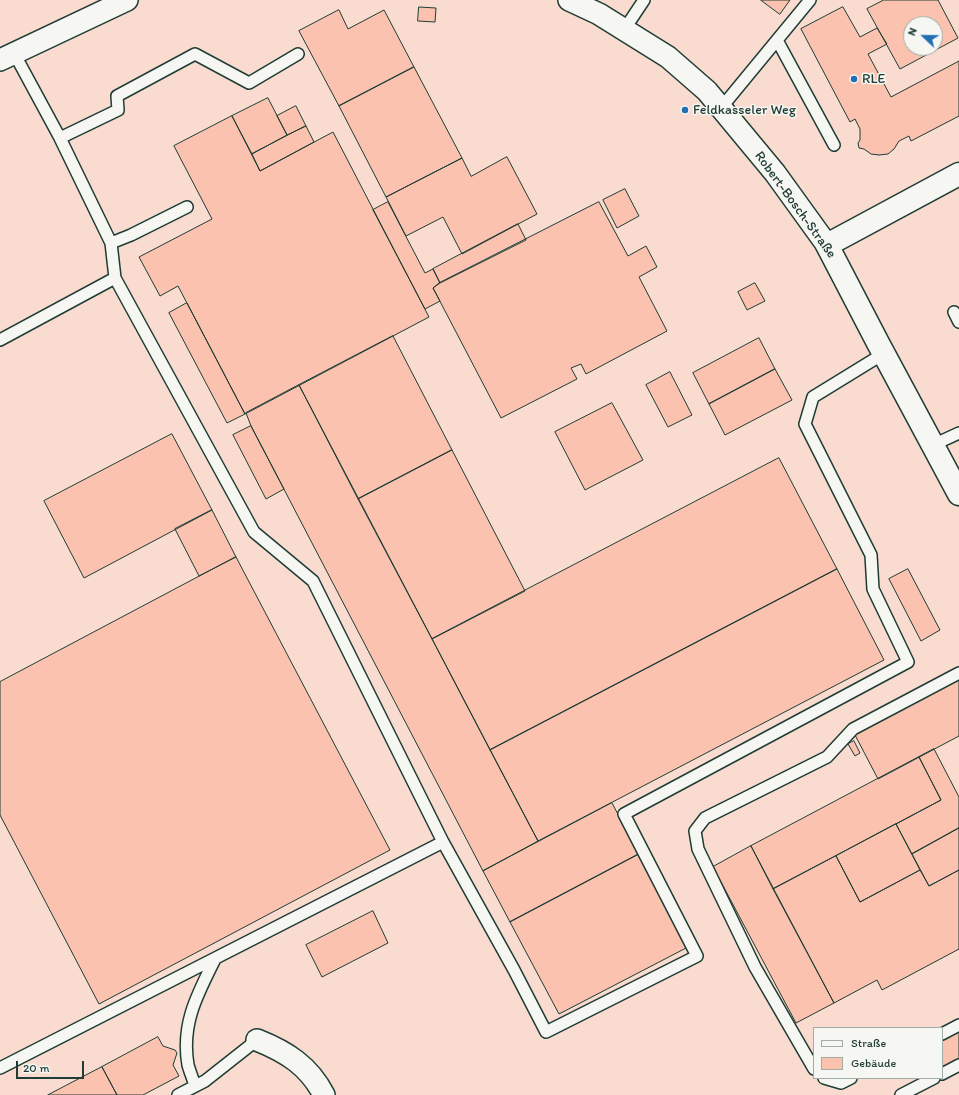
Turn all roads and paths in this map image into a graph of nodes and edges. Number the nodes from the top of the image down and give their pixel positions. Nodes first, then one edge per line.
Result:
1 (127, 0) edge
2 (569, 0) edge
3 (644, 0) edge
4 (810, 0) edge
5 (624, 30) junction
6 (777, 40) junction
7 (298, 54) dead end
8 (7, 57) edge
9 (721, 108) junction
10 (60, 138) junction
11 (834, 145) dead end
12 (959, 174) edge
13 (187, 207) dead end
14 (111, 243) junction
15 (827, 245) junction
16 (116, 278) junction
17 (0, 340) edge
18 (884, 354) junction
19 (959, 433) edge
20 (933, 446) junction
21 (959, 494) edge
22 (959, 673) edge
23 (443, 842) junction
24 (215, 959) junction
25 (959, 1025) edge
26 (943, 1033) edge
27 (257, 1040) joint
28 (959, 1065) edge
29 (813, 1067) edge
30 (0, 1068) edge
31 (943, 1073) edge
32 (827, 1079) edge
33 (849, 1079) edge
34 (932, 1079) edge
35 (195, 1086) junction
36 (178, 1095) edge
37 (324, 1095) edge
38 (901, 1095) edge

1 - 8 street
2 - 5 street, Robert-Bosch-Straße
3 - 5 lane
4 - 6 lane
5 - 9 street, Robert-Bosch-Straße
6 - 9 lane
6 - 11 lane
7 - 10 lane
8 - 10 lane
9 - 15 street, Robert-Bosch-Straße
10 - 14 lane
12 - 15 street
13 - 14 lane
14 - 16 lane
15 - 18 street, Robert-Bosch-Straße
16 - 17 lane
16 - 23 lane
18 - 20 street, Robert-Bosch-Straße
18 - 23 lane
19 - 20 lane
20 - 21 street, Robert-Bosch-Straße
22 - 29 lane
23 - 24 lane
24 - 30 lane
24 - 35 lane
25 - 26 lane
27 - 35 lane
27 - 37 street
28 - 31 lane
32 - 33 lane
34 - 38 lane
35 - 36 lane

